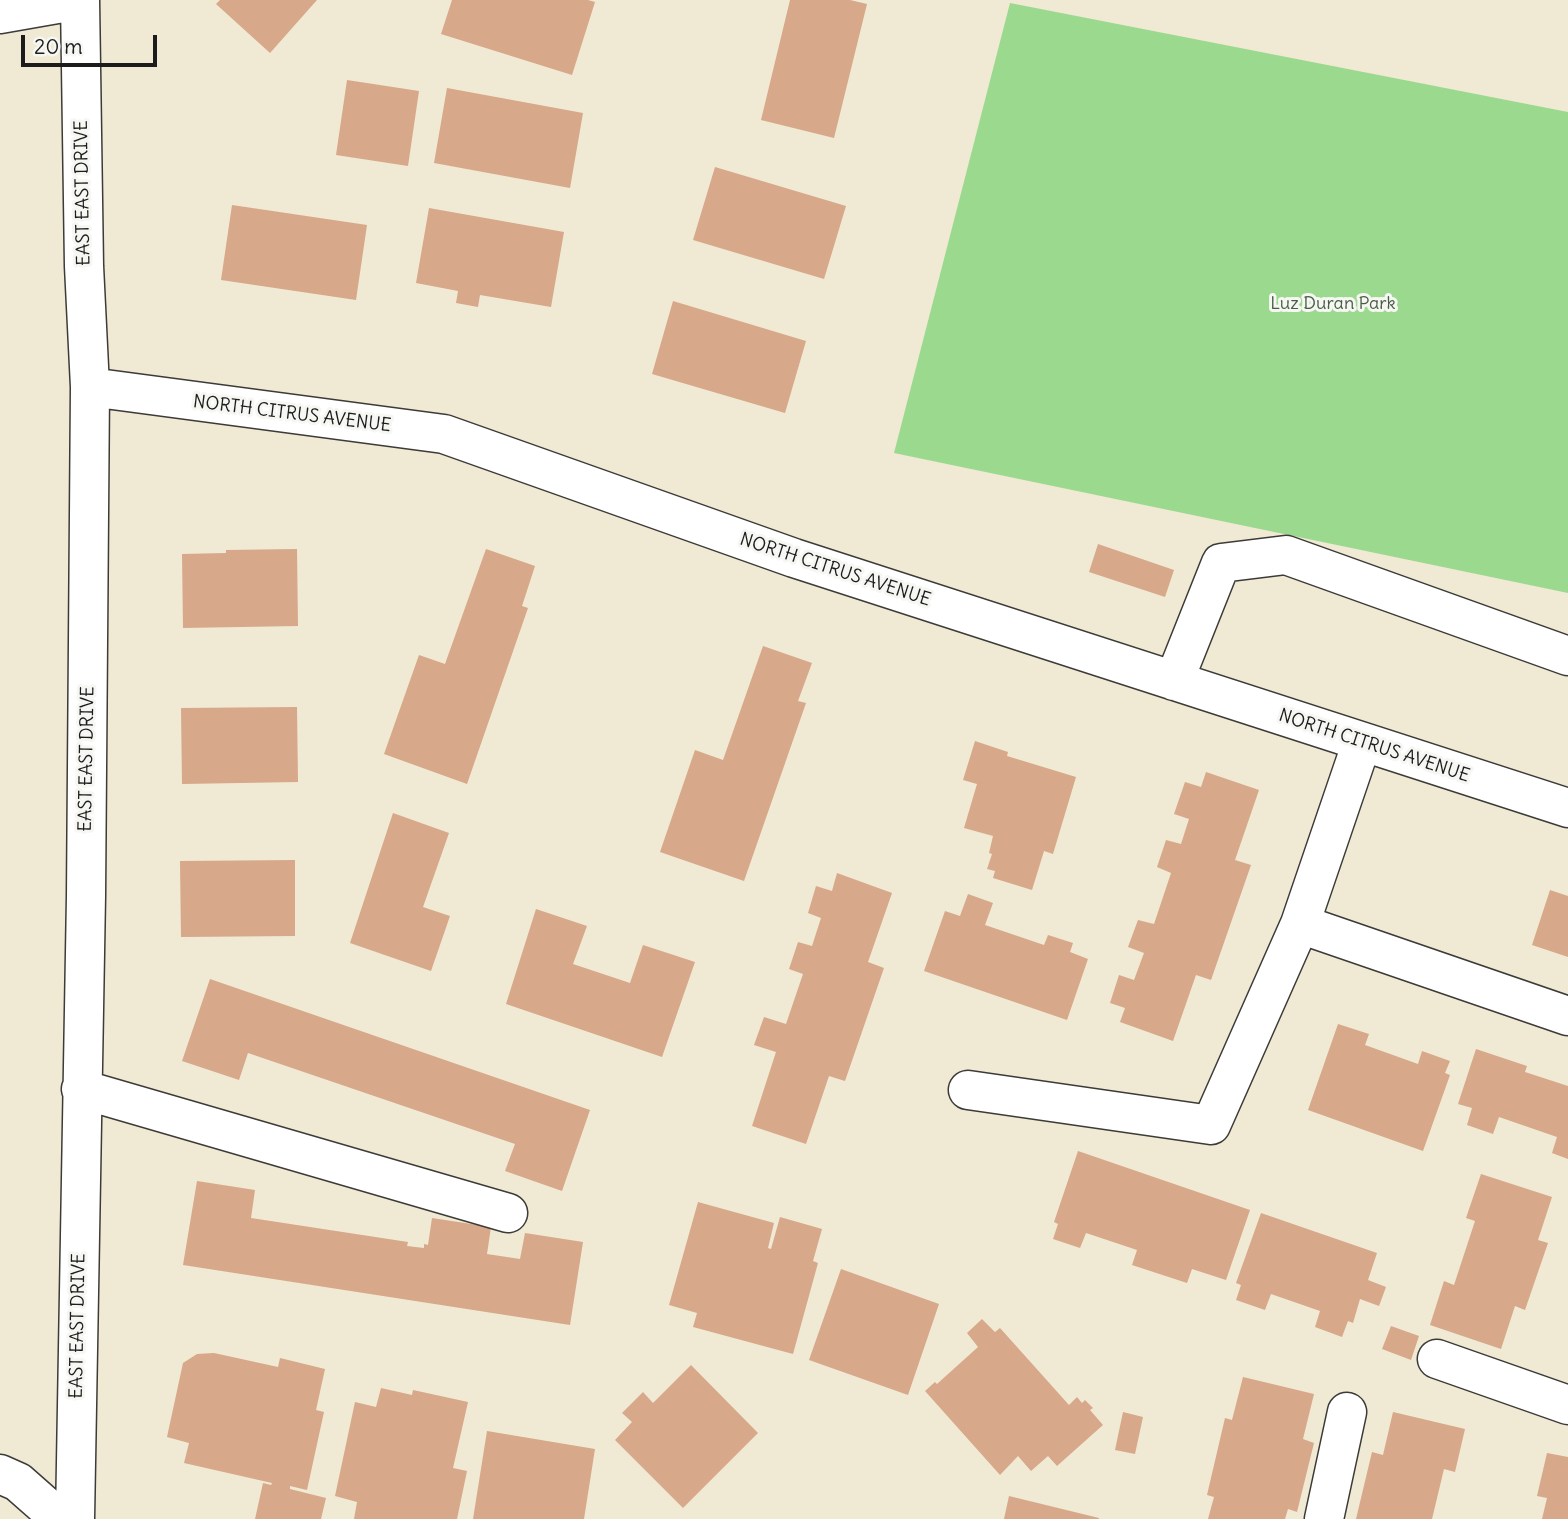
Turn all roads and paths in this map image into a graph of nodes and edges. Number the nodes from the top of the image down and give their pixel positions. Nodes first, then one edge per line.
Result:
1 (80, 0) edge
2 (0, 14) edge
3 (90, 387) junction
4 (1568, 656) edge
5 (1174, 681) junction
6 (1362, 741) junction
7 (1568, 808) edge
8 (1300, 924) junction
9 (1568, 1016) edge
10 (81, 1089) junction
11 (968, 1090) dead end
12 (508, 1213) dead end
13 (1437, 1359) dead end
14 (1568, 1405) edge
15 (1347, 1412) dead end
16 (0, 1474) edge
17 (61, 1519) edge
18 (75, 1519) edge
19 (1324, 1519) edge

1 - 2 street
1 - 3 street, EAST EAST DRIVE
3 - 5 street, NORTH CITRUS AVENUE
3 - 10 street, EAST EAST DRIVE
4 - 5 street
5 - 6 street, NORTH CITRUS AVENUE
6 - 7 street, NORTH CITRUS AVENUE
6 - 8 street
8 - 9 street
8 - 11 street
10 - 12 street
10 - 18 street, EAST EAST DRIVE
13 - 14 street
15 - 19 street
16 - 17 street

